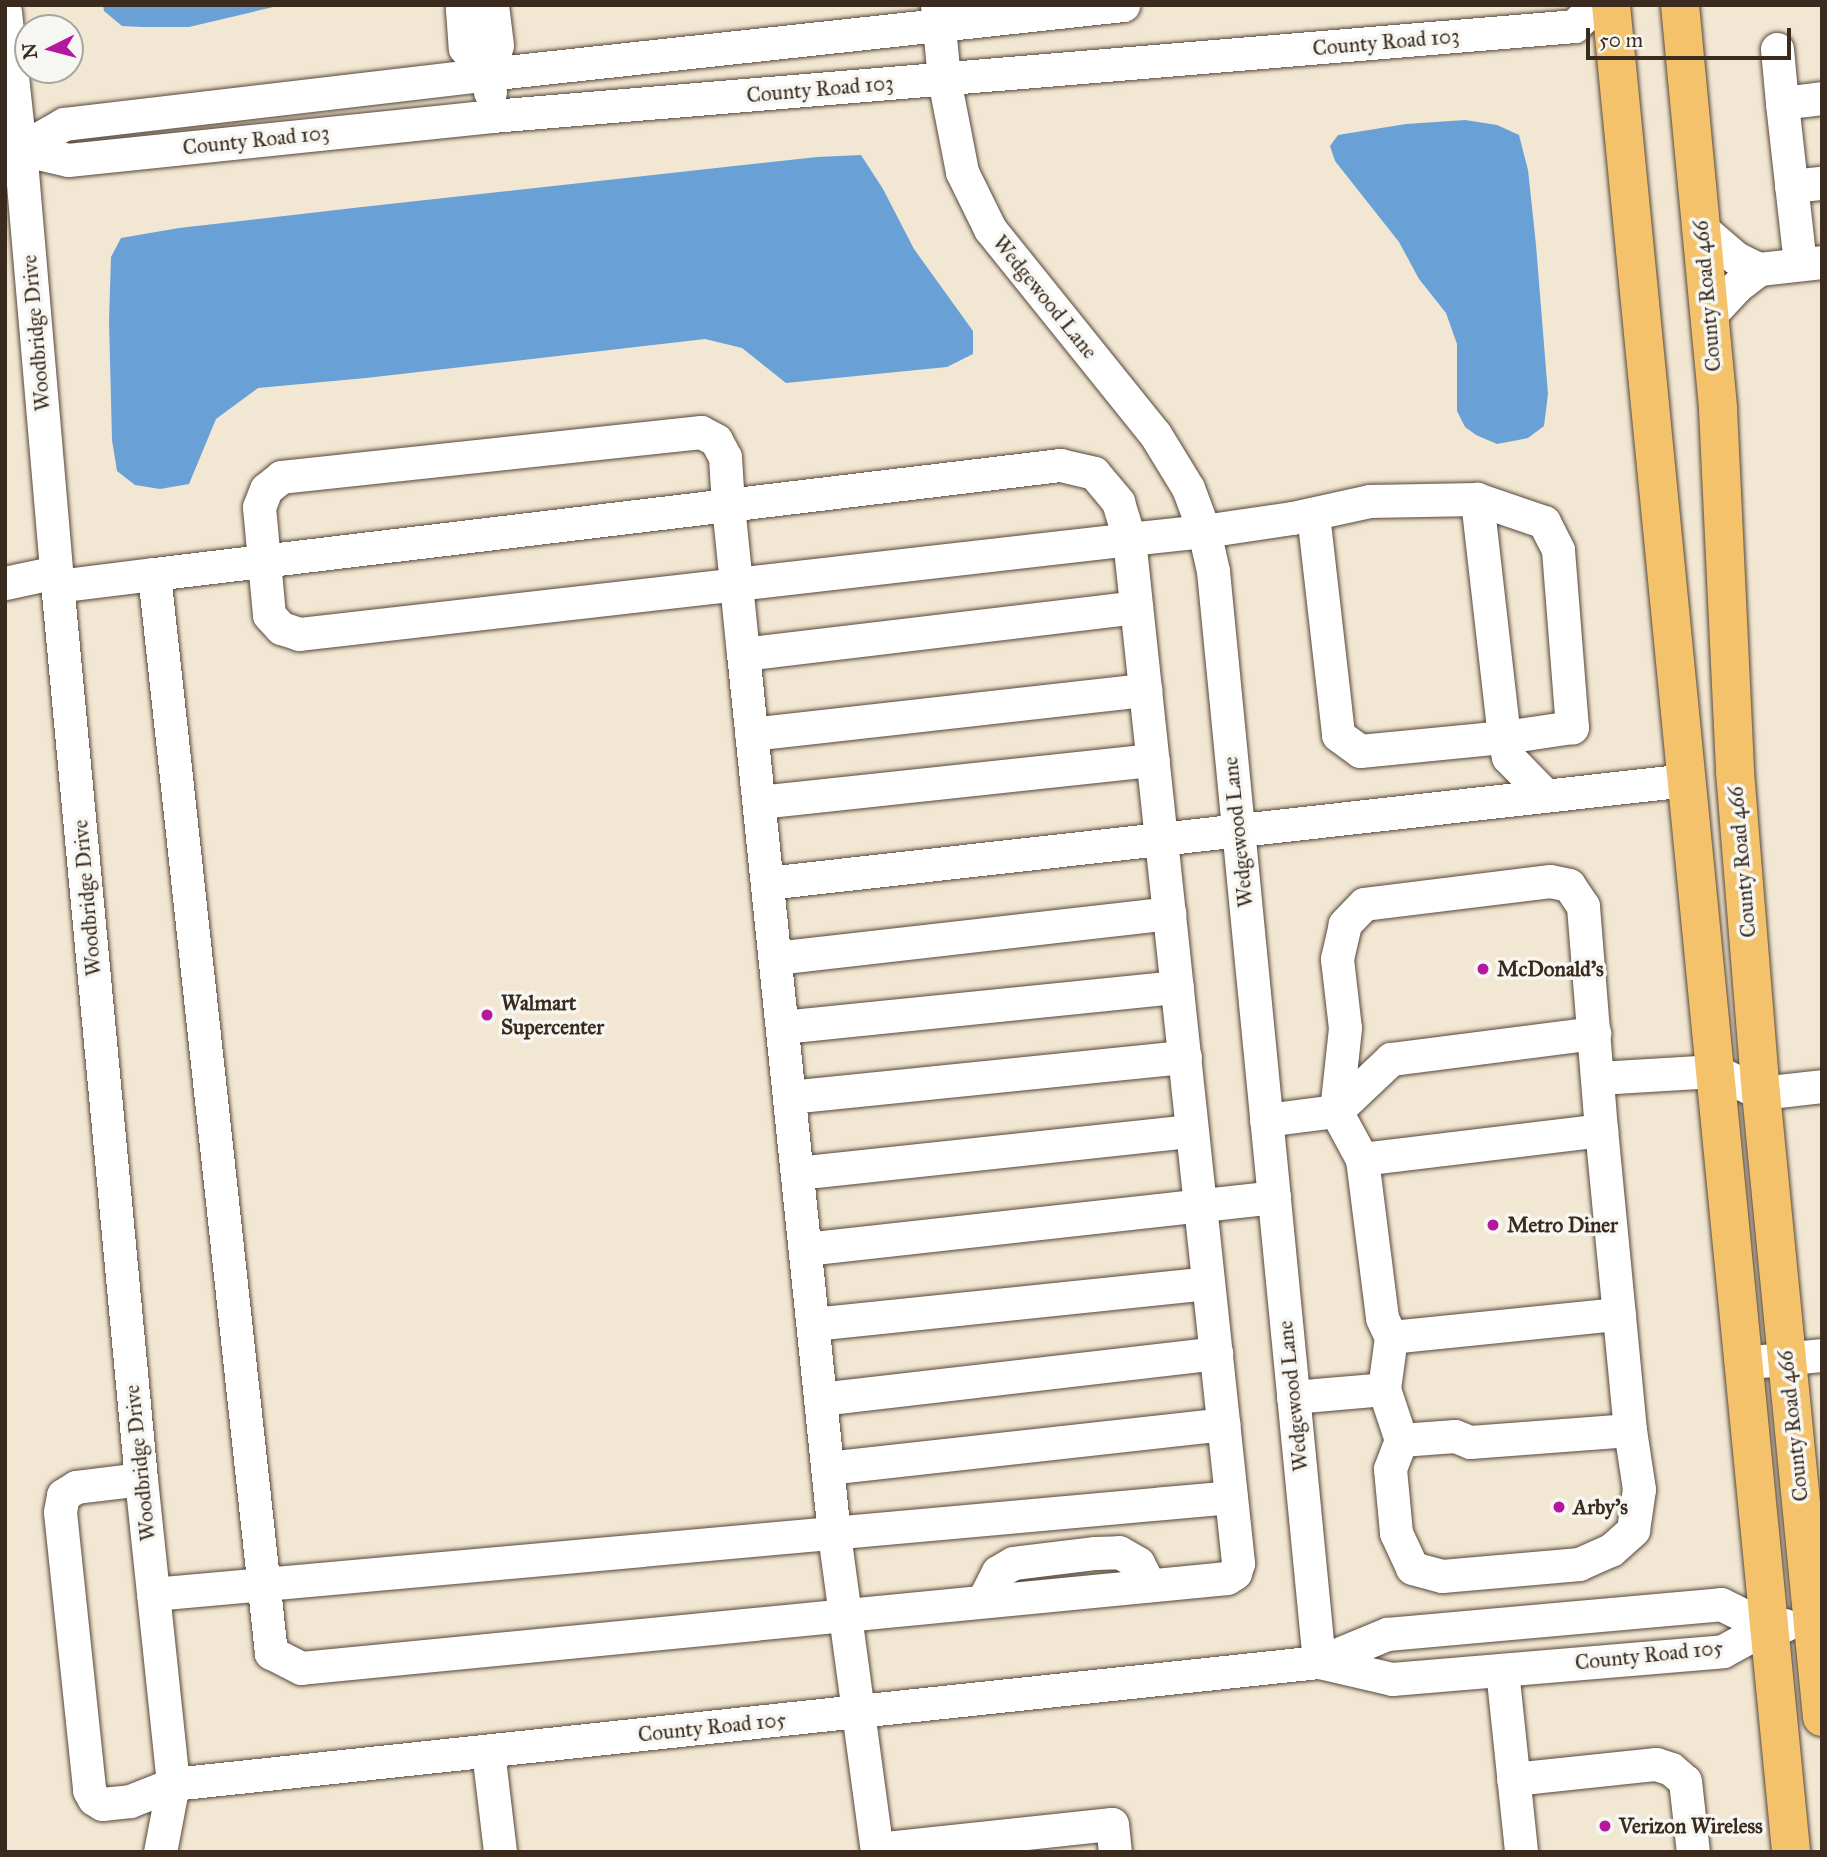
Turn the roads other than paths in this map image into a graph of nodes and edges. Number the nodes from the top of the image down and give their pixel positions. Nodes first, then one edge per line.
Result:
1 (465, 5) edge
2 (492, 5) edge
3 (1123, 5) edge
4 (1596, 5) edge
5 (1611, 5) edge
6 (1680, 5) edge
7 (5, 12) edge
8 (937, 15) edge
9 (1777, 50) dead end
10 (488, 74) junction
11 (944, 79) junction
12 (1822, 98) edge
13 (1782, 103) junction
14 (492, 116) junction
15 (13, 150) edge
16 (1806, 185) edge
17 (1701, 228) junction
18 (1811, 263) edge
19 (1759, 269) junction
20 (1709, 316) junction
21 (1476, 499) junction
22 (728, 505) junction
23 (1313, 513) junction
24 (1204, 531) junction
25 (1129, 539) junction
26 (262, 561) junction
27 (154, 574) junction
28 (56, 579) junction
29 (5, 583) edge
30 (736, 584) junction
31 (1136, 607) junction
32 (744, 654) junction
33 (1146, 690) junction
34 (751, 734) junction
35 (1504, 737) junction
36 (1153, 760) junction
37 (1687, 780) junction
38 (1546, 796) junction
39 (759, 802) junction
40 (1238, 830) junction
41 (1161, 839) junction
42 (767, 883) junction
43 (1169, 913) junction
44 (775, 958) junction
45 (1177, 987) junction
46 (782, 1027) junction
47 (1345, 1028) junction
48 (1594, 1033) junction
49 (1185, 1057) junction
50 (1391, 1059) junction
51 (1715, 1071) junction
52 (1598, 1078) junction
53 (1822, 1086) edge
54 (1761, 1093) junction
55 (789, 1097) junction
56 (1336, 1111) junction
57 (1266, 1119) junction
58 (1601, 1130) junction
59 (1191, 1131) junction
60 (1362, 1159) junction
61 (797, 1173) junction
62 (1274, 1197) junction
63 (1200, 1205) junction
64 (805, 1250) junction
65 (1208, 1283) junction
66 (1619, 1314) junction
67 (813, 1324) junction
68 (1391, 1337) junction
69 (1216, 1353) junction
70 (1804, 1357) edge
71 (1742, 1363) junction
72 (1384, 1389) junction
73 (1293, 1397) junction
74 (820, 1399) junction
75 (1224, 1424) junction
76 (1630, 1430) junction
77 (1401, 1440) junction
78 (827, 1468) junction
79 (141, 1479) junction
80 (1231, 1497) junction
81 (834, 1534) junction
82 (264, 1583) junction
83 (153, 1594) junction
84 (845, 1614) junction
85 (1817, 1622) edge
86 (1767, 1627) junction
87 (1319, 1662) junction
88 (1502, 1670) junction
89 (859, 1712) junction
90 (1822, 1717) edge
91 (488, 1751) junction
92 (1513, 1779) junction
93 (173, 1784) junction
94 (1114, 1838) edge
95 (877, 1851) edge
96 (160, 1852) edge
97 (500, 1852) edge
98 (1521, 1852) edge
99 (1693, 1852) edge
100 (1791, 1852) edge

1 - 10 street
2 - 10 street
3 - 8 street, County Road 103
4 - 11 street, County Road 103
5 - 37 main road, County Road 466
6 - 17 main road, County Road 466
7 - 15 street, Woodbridge Drive
8 - 10 street, County Road 103
8 - 11 street, Wedgewood Lane
9 - 13 street
10 - 14 street
10 - 15 street, County Road 103
11 - 14 street, County Road 103
11 - 24 street, Wedgewood Lane
12 - 13 street
13 - 16 street
14 - 15 street, County Road 103
15 - 28 street, Woodbridge Drive
16 - 18 street
17 - 19 street
17 - 20 main road, County Road 466
18 - 19 street
19 - 20 street
20 - 54 main road, County Road 466
21 - 23 street
21 - 35 street
21 - 35 street
22 - 25 street
22 - 26 street
22 - 26 street
22 - 30 street
23 - 24 street
23 - 35 street
24 - 25 street
24 - 40 street, Wedgewood Lane
25 - 30 street
25 - 31 street
26 - 27 street
26 - 30 street
27 - 28 street
27 - 82 street
28 - 29 street
28 - 79 street, Woodbridge Drive
30 - 32 street
31 - 32 street
31 - 33 street
32 - 34 street
33 - 34 street
33 - 36 street
34 - 39 street
35 - 38 street
36 - 39 street
36 - 41 street
37 - 38 street
37 - 51 main road, County Road 466
38 - 40 street
39 - 42 street
40 - 41 street
40 - 57 street, Wedgewood Lane
41 - 42 street
41 - 43 street
42 - 44 street
43 - 44 street
43 - 45 street
44 - 46 street
45 - 46 street
45 - 49 street
46 - 55 street
47 - 48 street
47 - 50 street
47 - 56 street
48 - 50 street
48 - 52 street
49 - 55 street
49 - 59 street
50 - 56 street
51 - 52 street
51 - 54 street
51 - 71 main road, County Road 466
52 - 58 street
53 - 54 street
54 - 70 main road, County Road 466
55 - 61 street
56 - 57 street
56 - 60 street
57 - 62 street, Wedgewood Lane
58 - 60 street
58 - 66 street
59 - 61 street
59 - 63 street
60 - 68 street
61 - 64 street
62 - 63 street
62 - 73 street, Wedgewood Lane
63 - 64 street
63 - 65 street
64 - 67 street
65 - 67 street
65 - 69 street
66 - 68 street
66 - 76 street
67 - 74 street
68 - 72 street
69 - 74 street
69 - 75 street
70 - 71 street
70 - 85 main road, County Road 466
71 - 86 main road, County Road 466
72 - 73 street
72 - 77 street
73 - 87 street, Wedgewood Lane
74 - 78 street
75 - 78 street
75 - 80 street
76 - 77 street
76 - 77 street
78 - 81 street
79 - 83 street, Woodbridge Drive
79 - 93 street, County Road 105
80 - 81 street
80 - 84 street
81 - 82 street
81 - 84 street
82 - 83 street
82 - 84 street
83 - 93 street, Woodbridge Drive
84 - 89 street
85 - 86 street
85 - 90 main road, County Road 466
86 - 87 street, County Road 105
86 - 88 street, County Road 105
86 - 100 main road, County Road 466
87 - 88 street, County Road 105
87 - 89 street, County Road 105
88 - 92 street
89 - 91 street, County Road 105
89 - 95 street
91 - 93 street, County Road 105
91 - 97 street
92 - 98 street
92 - 99 street
93 - 96 street
94 - 95 street

